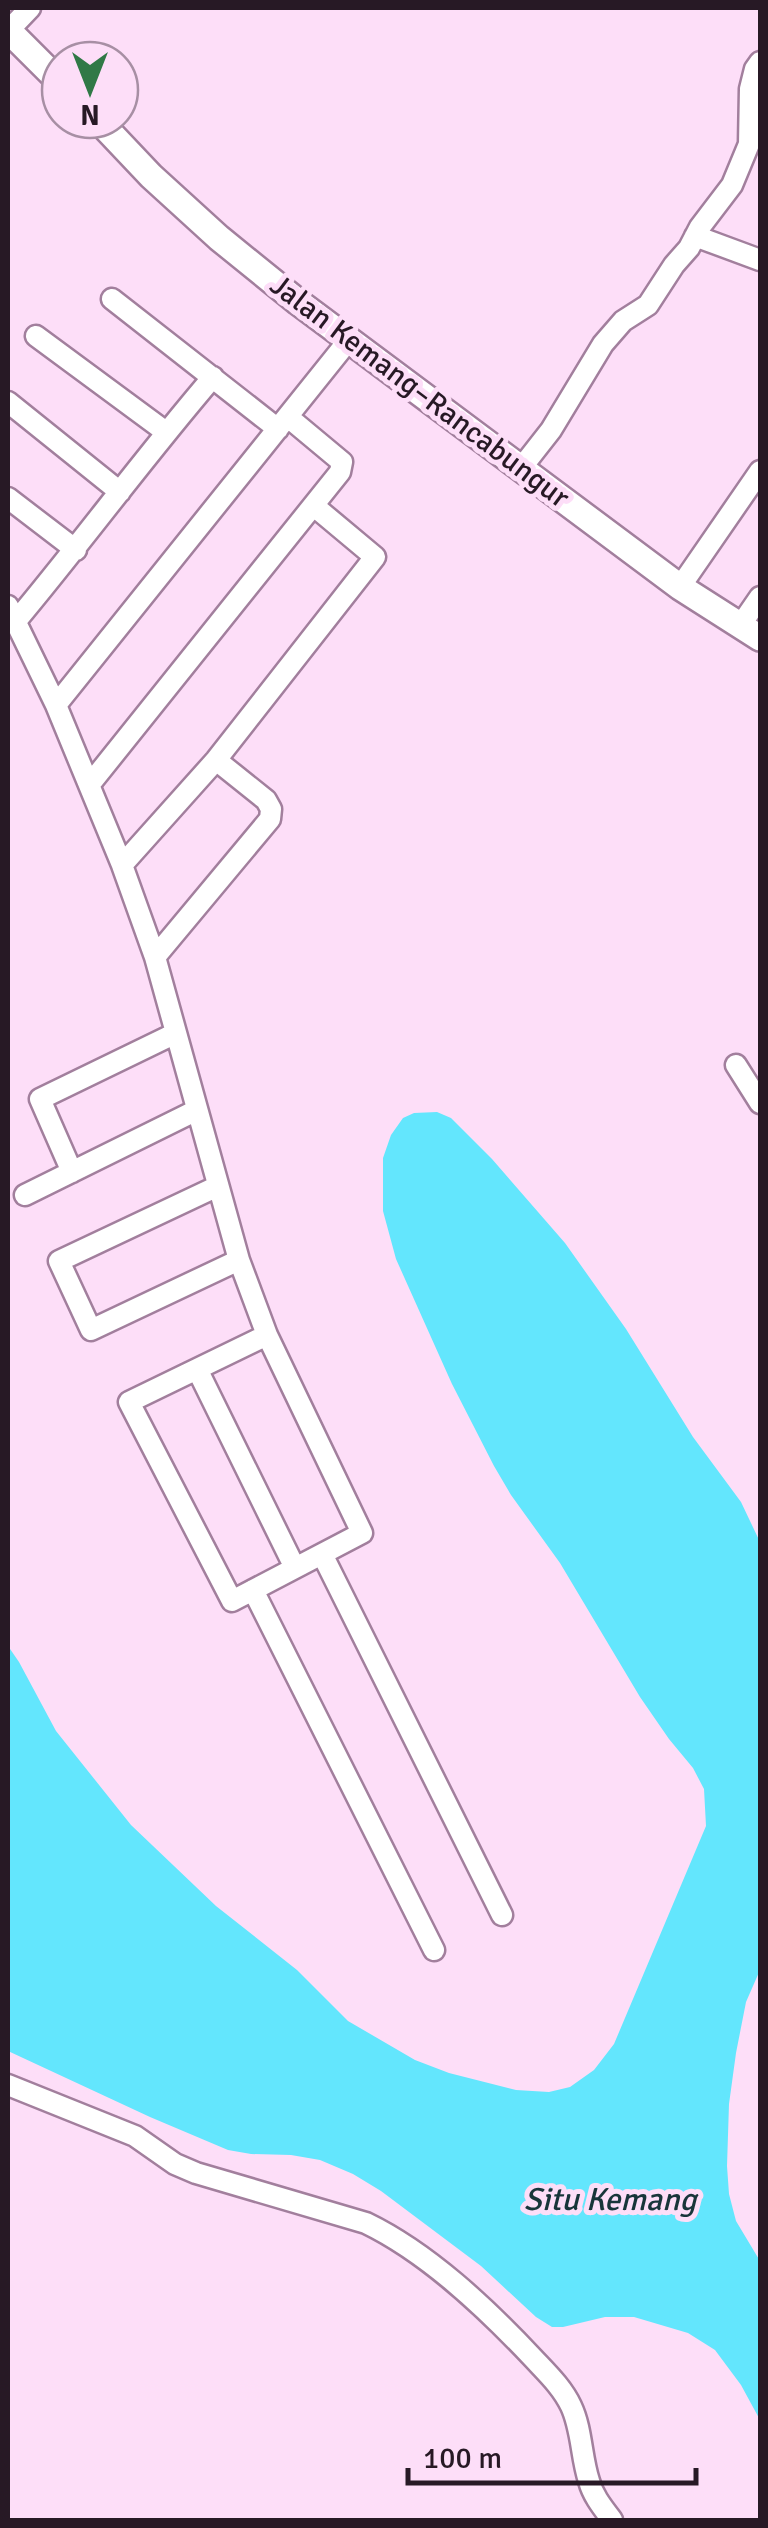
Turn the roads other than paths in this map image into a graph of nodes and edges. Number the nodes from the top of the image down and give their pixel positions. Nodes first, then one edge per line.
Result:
1 (30, 8) edge
2 (8, 31) edge
3 (40, 62) edge
4 (760, 62) edge
5 (117, 140) edge
6 (695, 236) junction
7 (760, 260) edge
8 (112, 299) dead end
9 (36, 336) dead end
10 (348, 340) junction
11 (213, 377) junction
12 (8, 402) edge
13 (283, 423) junction
14 (166, 432) junction
15 (522, 468) junction
16 (760, 471) edge
17 (120, 492) junction
18 (8, 498) edge
19 (314, 506) junction
20 (76, 550) junction
21 (680, 587) junction
22 (760, 598) edge
23 (12, 614) edge
24 (750, 632) edge
25 (56, 705) junction
26 (216, 760) junction
27 (90, 784) junction
28 (122, 865) junction
29 (154, 957) junction
30 (176, 1033) junction
31 (736, 1065) dead end
32 (760, 1102) edge
33 (196, 1110) junction
34 (72, 1172) junction
35 (218, 1186) junction
36 (25, 1195) dead end
37 (240, 1260) junction
38 (267, 1335) junction
39 (196, 1369) junction
40 (322, 1554) junction
41 (296, 1568) junction
42 (253, 1590) junction
43 (502, 1915) dead end
44 (434, 1950) dead end
45 (8, 2086) edge
46 (612, 2520) edge

1 - 2 street
2 - 3 street
4 - 6 street
5 - 10 street, Jalan Kemang–Rancabungur
6 - 7 street
6 - 15 street
8 - 11 street
9 - 14 street
10 - 13 street
10 - 15 street, Jalan Kemang–Rancabungur
11 - 13 street
11 - 14 street
12 - 17 street
13 - 19 street
13 - 25 street
14 - 17 street
15 - 21 street, Jalan Kemang–Rancabungur
16 - 21 street
17 - 20 street
18 - 20 street
19 - 26 street
19 - 27 street
20 - 23 street
21 - 24 street, Jalan Kemang–Rancabungur
22 - 24 street
23 - 25 street
25 - 27 street
26 - 28 street
26 - 29 street
27 - 28 street
28 - 29 street
29 - 30 street
30 - 33 street
30 - 34 street
31 - 32 street
33 - 34 street
33 - 35 street
34 - 36 street
35 - 37 street
35 - 37 street
37 - 38 street
38 - 39 street
38 - 40 street
39 - 41 street
39 - 42 street
40 - 41 street
40 - 43 street
41 - 42 street
42 - 44 street
45 - 46 street

